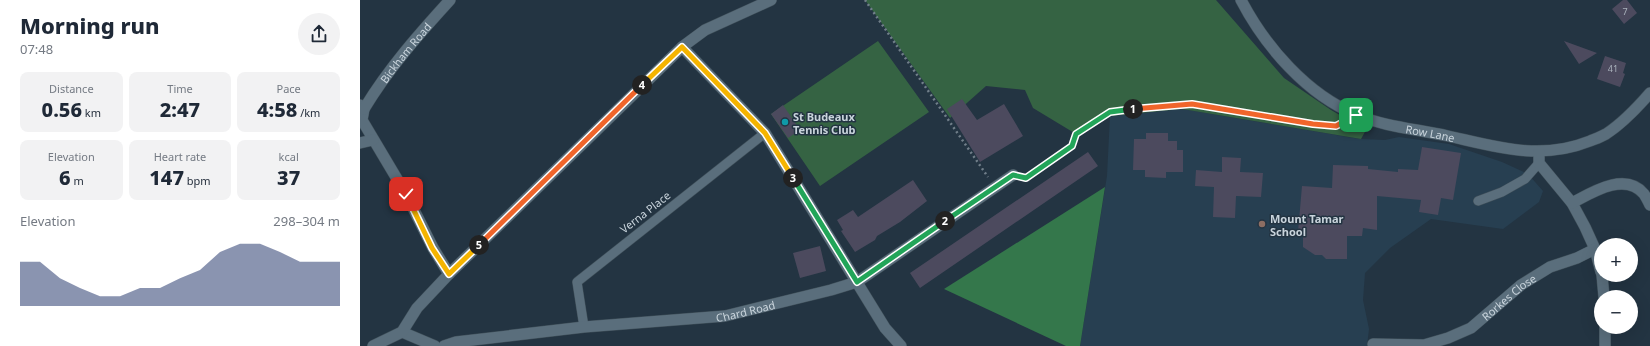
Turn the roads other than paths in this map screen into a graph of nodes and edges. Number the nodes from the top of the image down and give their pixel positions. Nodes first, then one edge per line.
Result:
1 (450, 0) edge
2 (771, 0) edge
3 (1241, 0) edge
4 (682, 47) junction
5 (1650, 93) edge
6 (362, 107) edge
7 (765, 133) junction
8 (373, 140) junction
9 (360, 144) edge
10 (1539, 157) junction
11 (1013, 175) road end
12 (1478, 201) dead end
13 (1572, 203) junction
14 (1650, 204) edge
15 (1594, 247) edge
16 (1594, 250) edge
17 (449, 274) junction
18 (857, 282) junction
19 (584, 327) junction
20 (402, 332) junction
21 (1605, 334) edge
22 (1373, 344) dead end
23 (1424, 345) edge
24 (373, 346) edge
25 (435, 346) edge
26 (444, 346) edge
27 (901, 346) edge
28 (1605, 346) edge

1 - 6 street, Bickham Road
2 - 4 street
3 - 10 street, Row Lane
4 - 7 street
4 - 17 street
5 - 10 street, Row Lane
6 - 8 street, Bickham Road
7 - 18 street
7 - 19 lane, Verna Place
8 - 9 street
8 - 17 street, Bickham Road
10 - 12 lane
10 - 13 street
11 - 18 street, Chard Road
13 - 14 street
13 - 15 street
16 - 23 street, Rorkes Close
17 - 20 street
18 - 19 street, Chard Road
18 - 27 street
19 - 26 street, Chard Road
20 - 24 street
20 - 25 street
21 - 28 street
22 - 23 street, Rorkes Close

